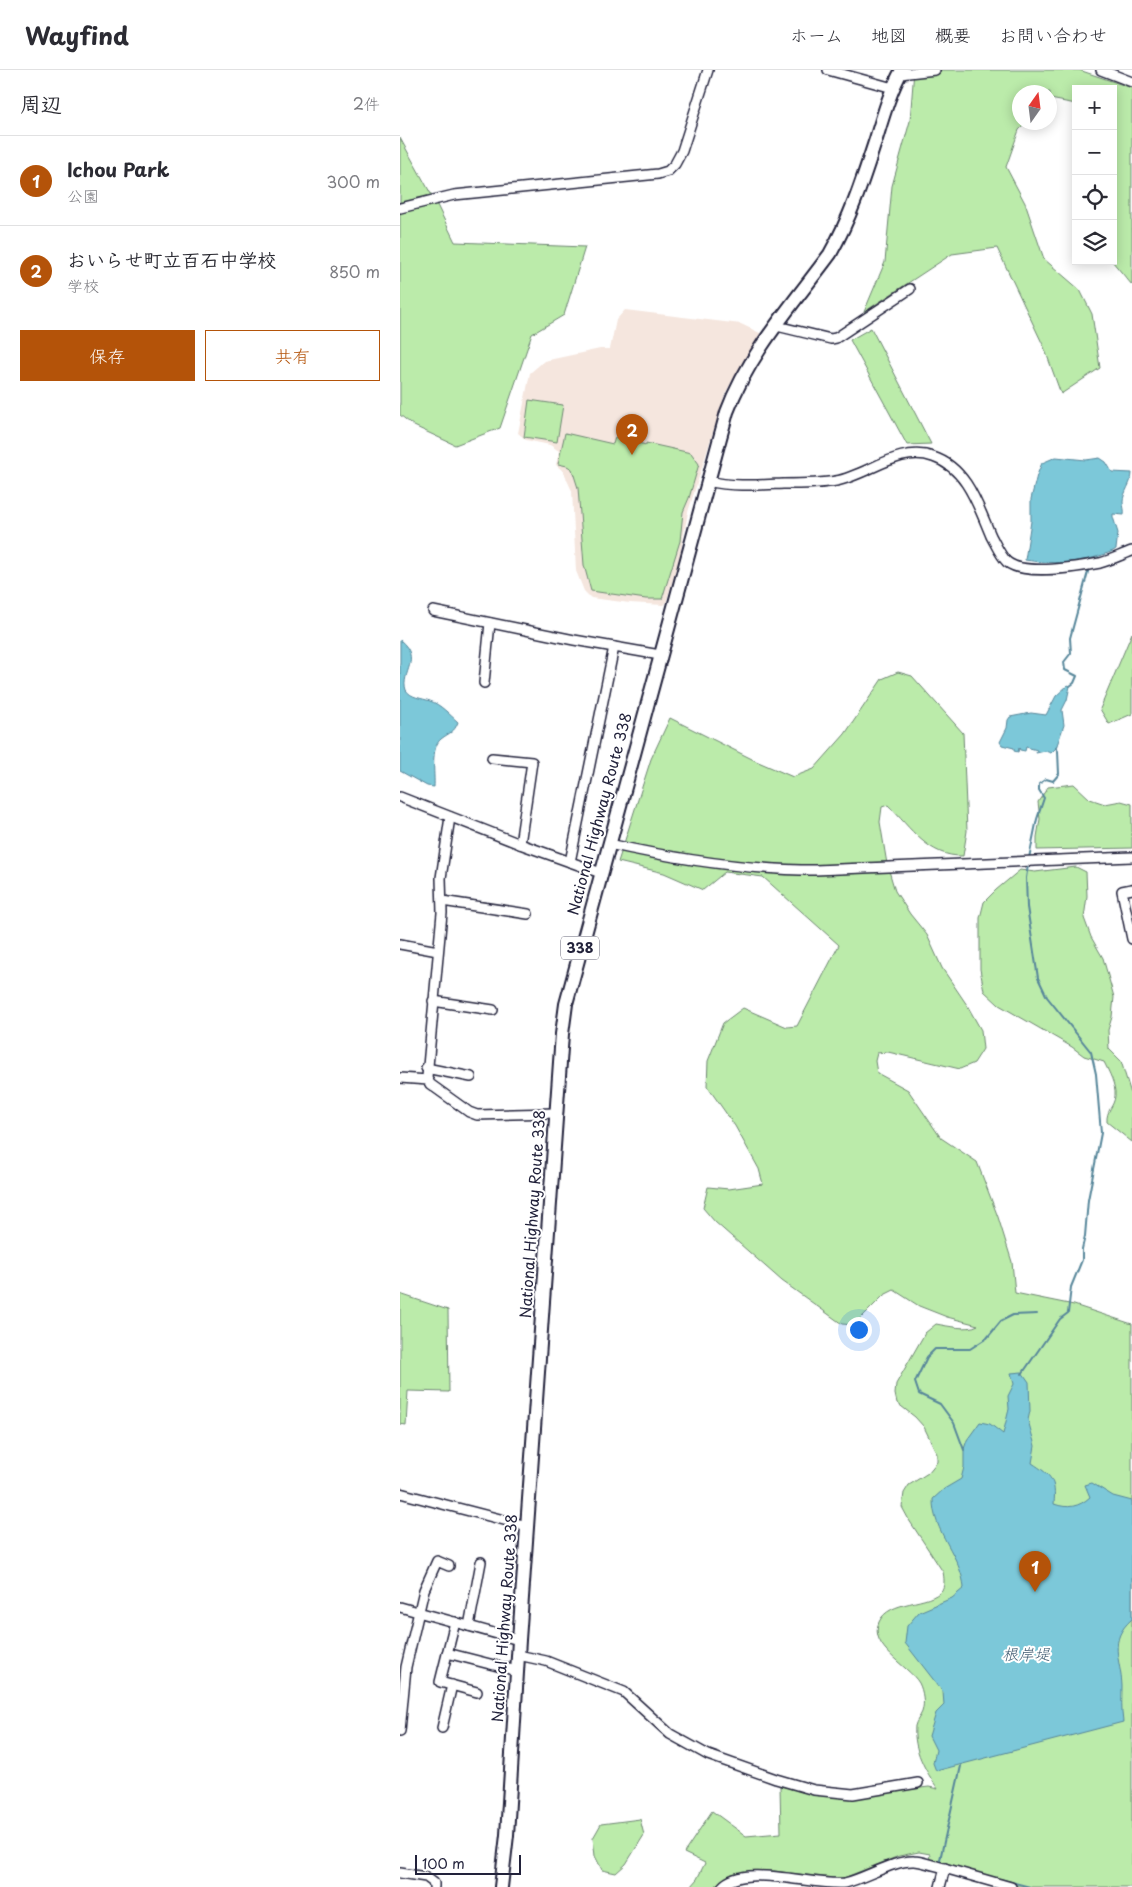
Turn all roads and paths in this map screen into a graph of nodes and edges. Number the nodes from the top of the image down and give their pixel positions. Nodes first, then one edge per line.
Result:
1 (708, 70) edge
2 (828, 70) edge
3 (935, 70) edge
4 (1101, 70) edge
5 (901, 72) edge
6 (1132, 82) edge
7 (893, 88) junction
8 (400, 208) edge
9 (910, 289) dead end
10 (777, 326) junction
11 (708, 481) junction
12 (1132, 551) edge
13 (433, 611) dead end
14 (490, 623) junction
15 (614, 647) junction
16 (660, 655) junction
17 (484, 683) dead end
18 (492, 758) dead end
19 (400, 797) edge
20 (450, 817) junction
21 (520, 844) junction
22 (609, 844) junction
23 (1132, 857) edge
24 (570, 862) junction
25 (601, 873) junction
26 (1132, 889) edge
27 (442, 901) junction
28 (528, 914) dead end
29 (1132, 939) edge
30 (400, 944) edge
31 (438, 951) junction
32 (433, 1001) junction
33 (493, 1010) dead end
34 (426, 1068) junction
35 (471, 1076) dead end
36 (400, 1078) edge
37 (428, 1080) junction
38 (556, 1113) junction
39 (400, 1493) edge
40 (527, 1526) junction
41 (482, 1562) dead end
42 (449, 1566) dead end
43 (400, 1607) edge
44 (418, 1612) junction
45 (454, 1622) junction
46 (469, 1626) junction
47 (519, 1640) junction
48 (447, 1652) junction
49 (518, 1655) junction
50 (517, 1671) junction
51 (452, 1685) junction
52 (477, 1692) dead end
53 (442, 1728) dead end
54 (400, 1731) edge
55 (918, 1783) dead end
56 (944, 1868) junction
57 (400, 1873) edge
58 (434, 1887) edge
59 (501, 1887) edge
60 (722, 1887) edge
61 (940, 1887) edge
62 (1011, 1887) edge

1 - 8 street
2 - 7 street
3 - 5 street
4 - 6 street
5 - 7 highway, National Highway Route 338 / 338
7 - 10 highway, National Highway Route 338 / 338
9 - 10 street
10 - 11 highway, National Highway Route 338 / 338
11 - 12 street
11 - 16 highway, National Highway Route 338 / 338
13 - 14 street
14 - 15 street
14 - 17 street
15 - 16 street
15 - 24 street
16 - 22 highway, National Highway Route 338 / 338
18 - 21 street
19 - 20 street
20 - 21 street
20 - 27 street
21 - 24 street
22 - 23 street
22 - 25 highway, National Highway Route 338 / 338
24 - 25 street
25 - 38 highway, National Highway Route 338 / 338
26 - 29 street
27 - 28 street
27 - 31 street
30 - 31 street
31 - 32 street
32 - 33 street
32 - 34 street
34 - 35 street
34 - 37 street
36 - 37 street
37 - 38 street
38 - 40 highway, National Highway Route 338 / 338
39 - 40 street
40 - 47 highway, National Highway Route 338 / 338
41 - 46 street
42 - 44 street
43 - 44 street
44 - 45 street
44 - 54 street
45 - 46 street
45 - 48 street
46 - 47 street
47 - 49 highway, National Highway Route 338 / 338
48 - 50 street
48 - 51 street
49 - 50 highway, National Highway Route 338 / 338
49 - 55 street
50 - 59 highway, National Highway Route 338 / 338
51 - 52 street
51 - 53 street
56 - 60 street
56 - 61 street
56 - 62 street
57 - 58 street

